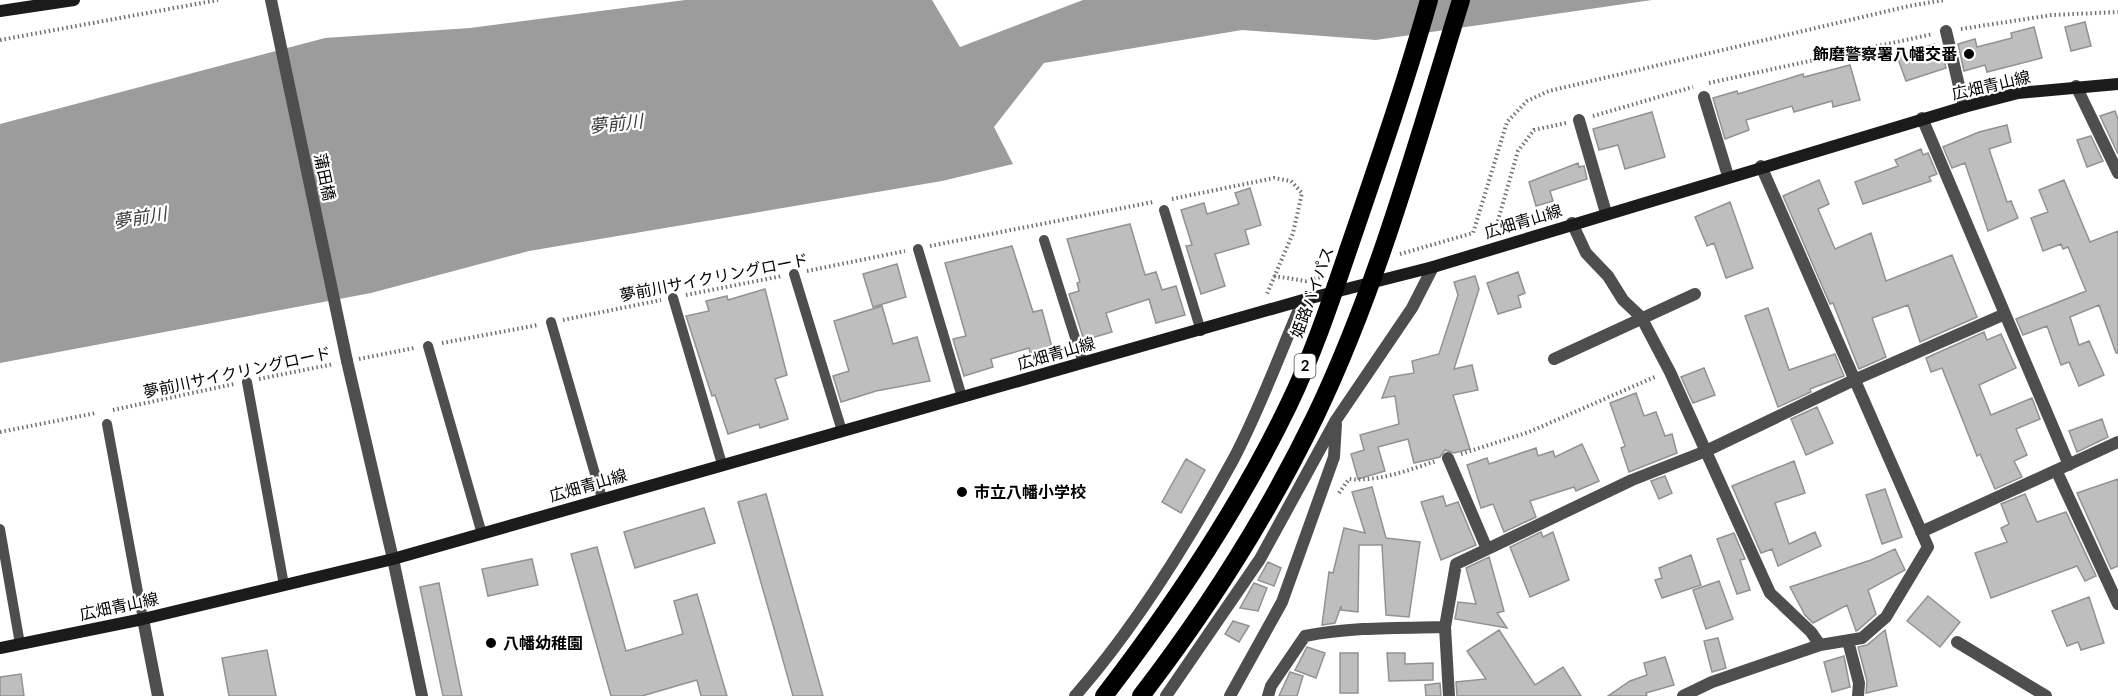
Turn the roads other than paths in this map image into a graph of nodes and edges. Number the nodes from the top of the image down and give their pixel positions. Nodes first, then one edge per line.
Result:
1 (74, 0) edge
2 (271, 0) edge
3 (1429, 0) edge
4 (1461, 0) edge
5 (0, 11) edge
6 (1946, 31) road end
7 (2118, 84) edge
8 (2076, 87) junction
9 (1704, 97) dead end
10 (1964, 107) junction
11 (1922, 118) junction
12 (1579, 120) road end
13 (1761, 166) junction
14 (2118, 173) edge
15 (1728, 176) junction
16 (1161, 206) road end
17 (1606, 213) junction
18 (1572, 223) junction
19 (1044, 240) dead end
20 (918, 249) road end
21 (1433, 267) junction
22 (794, 274) road end
23 (1695, 294) dead end
24 (673, 298) road end
25 (1303, 300) junction
26 (2005, 314) junction
27 (1641, 317) junction
28 (551, 322) road end
29 (1201, 331) junction
30 (428, 345) road end
31 (1554, 359) dead end
32 (1083, 363) junction
33 (1854, 380) junction
34 (247, 382) road end
35 (962, 397) junction
36 (1336, 420) junction
37 (107, 424) dead end
38 (842, 431) junction
39 (2118, 442) edge
40 (1706, 451) junction
41 (1448, 458) road end
42 (722, 464) junction
43 (2069, 465) junction
44 (2057, 472) junction
45 (602, 498) junction
46 (0, 529) edge
47 (1921, 532) junction
48 (482, 534) junction
49 (1487, 549) junction
50 (393, 559) junction
51 (284, 585) junction
52 (2118, 604) edge
53 (143, 619) junction
54 (1445, 627) junction
55 (1848, 641) junction
56 (1957, 642) dead end
57 (20, 644) junction
58 (1820, 645) junction
59 (0, 648) edge
60 (2038, 694) edge
61 (158, 696) edge
62 (422, 696) edge
63 (1075, 696) edge
64 (1104, 696) edge
65 (1141, 696) edge
66 (1166, 696) edge
67 (1230, 696) edge
68 (1268, 696) edge
69 (1449, 696) edge
70 (1683, 696) edge
71 (1858, 696) edge

1 - 5 main road
2 - 50 street, 蒲田橋
3 - 64 highway, 姫路バイパス / 2
4 - 65 highway, 2
6 - 10 street
7 - 8 main road, 広畑青山線
8 - 10 main road, 広畑青山線
8 - 14 street
9 - 15 street
10 - 11 main road, 広畑青山線
11 - 13 main road, 広畑青山線
11 - 26 street
12 - 17 street
13 - 15 main road, 広畑青山線
13 - 33 street
15 - 17 main road, 広畑青山線
16 - 29 lane
17 - 18 main road, 広畑青山線
18 - 21 main road, 広畑青山線
18 - 27 street
19 - 32 lane
20 - 35 lane
21 - 25 main road, 広畑青山線
21 - 36 street
22 - 38 lane
23 - 27 street
24 - 42 lane
25 - 29 main road, 広畑青山線
25 - 63 street
26 - 33 street
26 - 43 street
27 - 31 street
27 - 40 street
28 - 45 lane
29 - 32 main road, 広畑青山線
30 - 48 lane
32 - 35 main road, 広畑青山線
33 - 40 street
33 - 47 street
34 - 51 lane
35 - 38 main road, 広畑青山線
36 - 66 street
36 - 67 street
37 - 53 lane
38 - 42 main road, 広畑青山線
39 - 43 street
40 - 49 street
40 - 58 street
41 - 49 street
42 - 45 main road, 広畑青山線
43 - 44 street
44 - 47 street
44 - 52 street
45 - 48 main road, 広畑青山線
46 - 57 lane
47 - 55 street
48 - 50 main road, 広畑青山線
49 - 54 street
50 - 51 main road, 広畑青山線
50 - 62 street, 蒲田橋
51 - 53 main road, 広畑青山線
53 - 57 main road, 広畑青山線
53 - 61 street
54 - 68 street
54 - 69 street
55 - 58 street
55 - 71 street
56 - 60 street
57 - 59 main road, 広畑青山線
58 - 70 street

